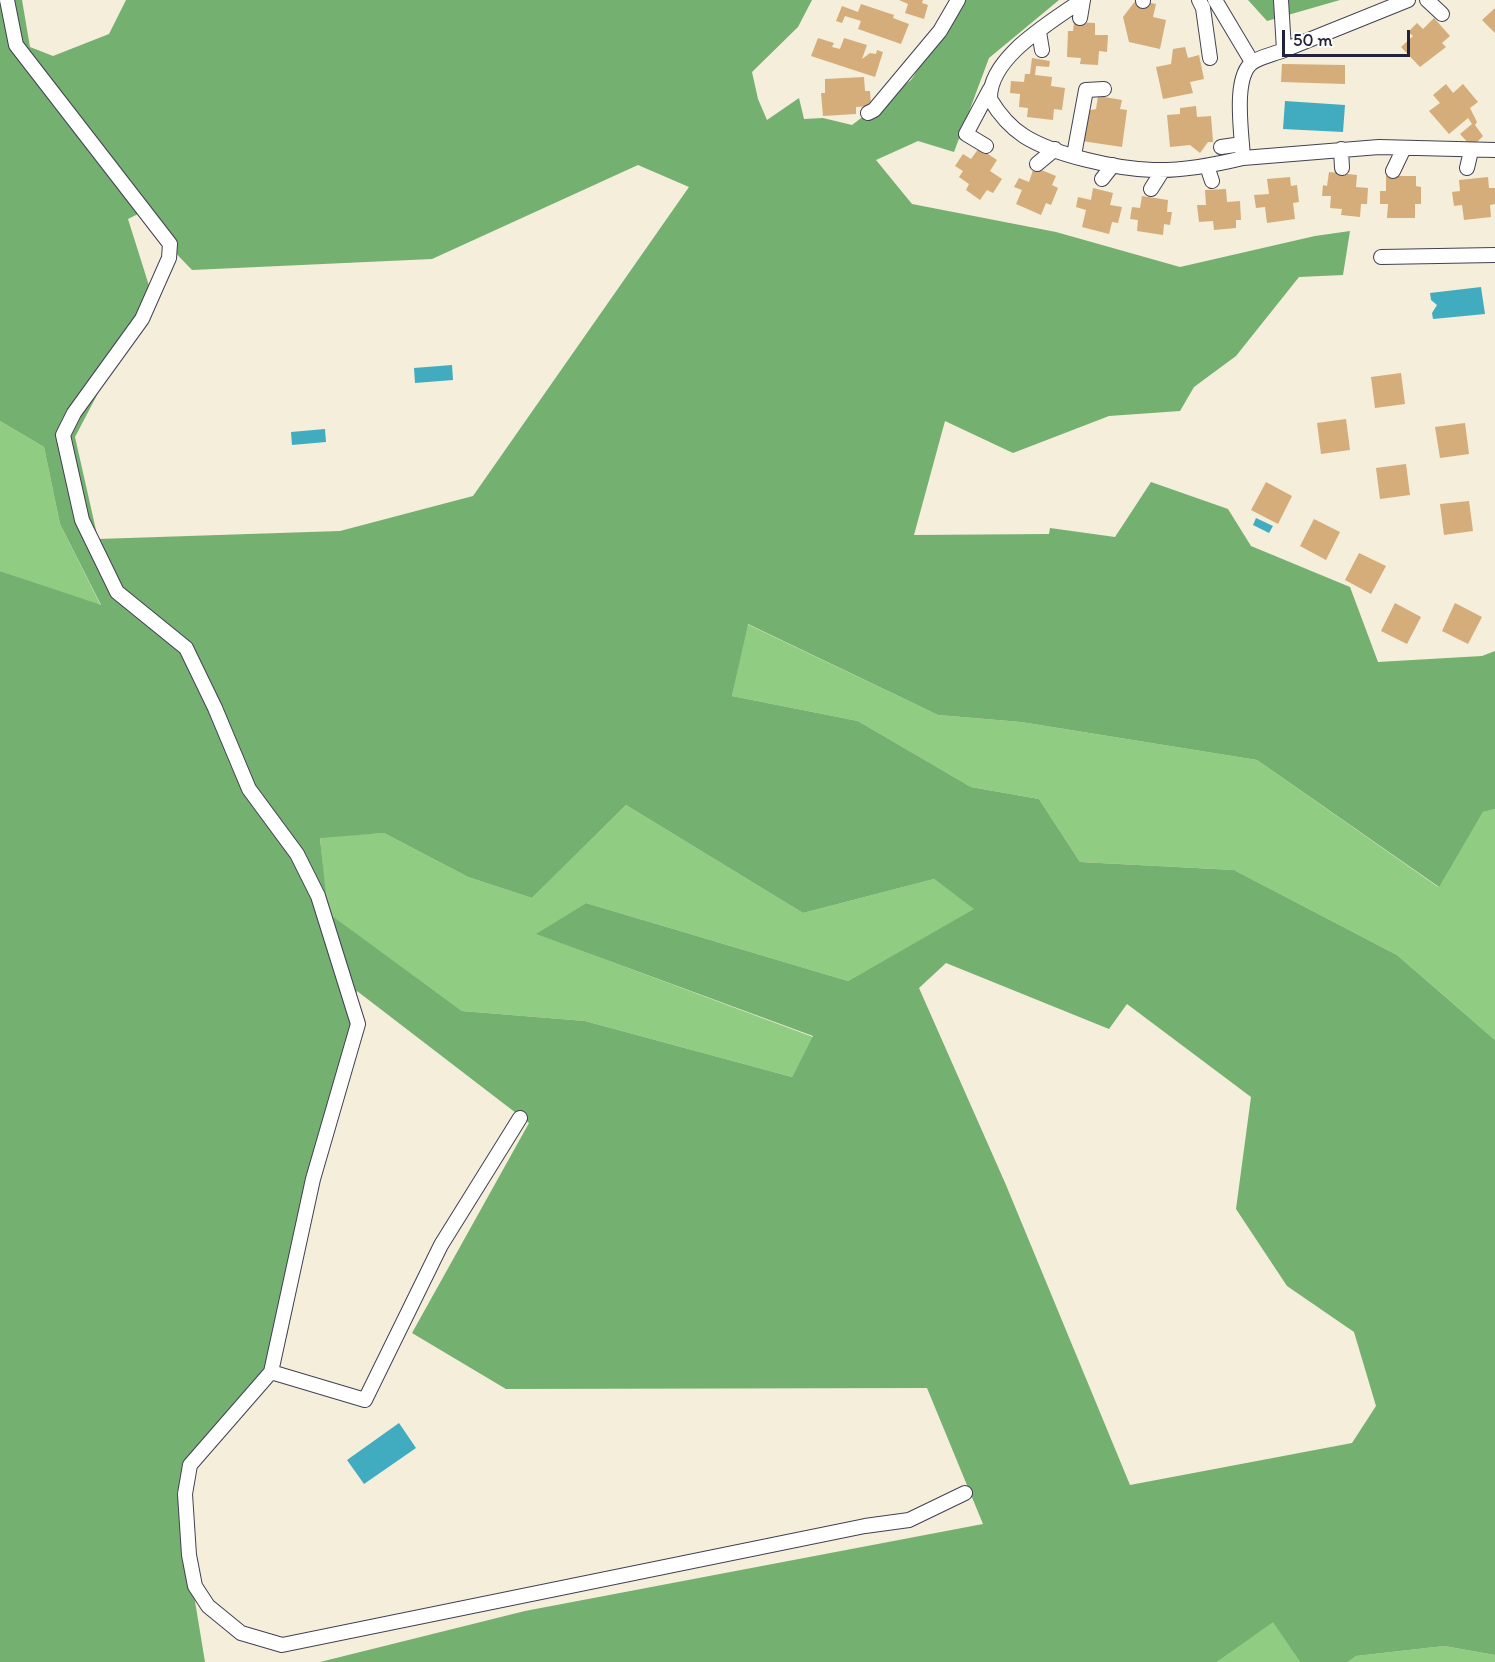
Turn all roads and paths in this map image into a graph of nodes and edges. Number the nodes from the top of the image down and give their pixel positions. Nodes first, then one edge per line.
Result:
1 (7, 0) edge
2 (957, 0) edge
3 (1082, 0) edge
4 (1199, 0) edge
5 (1215, 0) edge
6 (1281, 0) edge
7 (1408, 0) edge
8 (1426, 0) edge
9 (1442, 14) dead end
10 (1080, 18) dead end
11 (1039, 32) junction
12 (1284, 50) junction
13 (1042, 51) dead end
14 (1210, 58) dead end
15 (1252, 62) junction
16 (990, 89) junction
17 (1104, 89) dead end
18 (868, 113) dead end
19 (986, 146) dead end
20 (1221, 147) dead end
21 (1467, 147) junction
22 (1404, 148) junction
23 (1055, 149) junction
24 (1341, 149) junction
25 (1495, 150) edge
26 (1243, 151) junction
27 (1074, 155) junction
28 (1037, 164) dead end
29 (1113, 165) junction
30 (1207, 166) junction
31 (1342, 168) dead end
32 (1467, 168) dead end
33 (1163, 170) junction
34 (1393, 171) dead end
35 (1102, 179) dead end
36 (1212, 182) dead end
37 (1151, 189) dead end
38 (1495, 255) edge
39 (1381, 257) dead end
40 (520, 1118) dead end
41 (271, 1372) junction
42 (965, 1493) dead end

1 - 41 street
2 - 18 street
3 - 10 street
3 - 11 street
4 - 14 street
5 - 15 street
6 - 12 street
7 - 12 street
8 - 9 street
11 - 13 street
11 - 16 street
12 - 15 street
15 - 26 street
16 - 19 street
16 - 23 street
17 - 27 street
20 - 26 street
21 - 22 street
21 - 25 street
21 - 32 street
22 - 24 street
22 - 34 street
23 - 27 street
23 - 28 street
24 - 26 street
24 - 31 street
26 - 30 street
27 - 29 street
29 - 33 street
29 - 35 street
30 - 33 street
30 - 36 street
33 - 37 street
38 - 39 street
40 - 41 street
41 - 42 street

